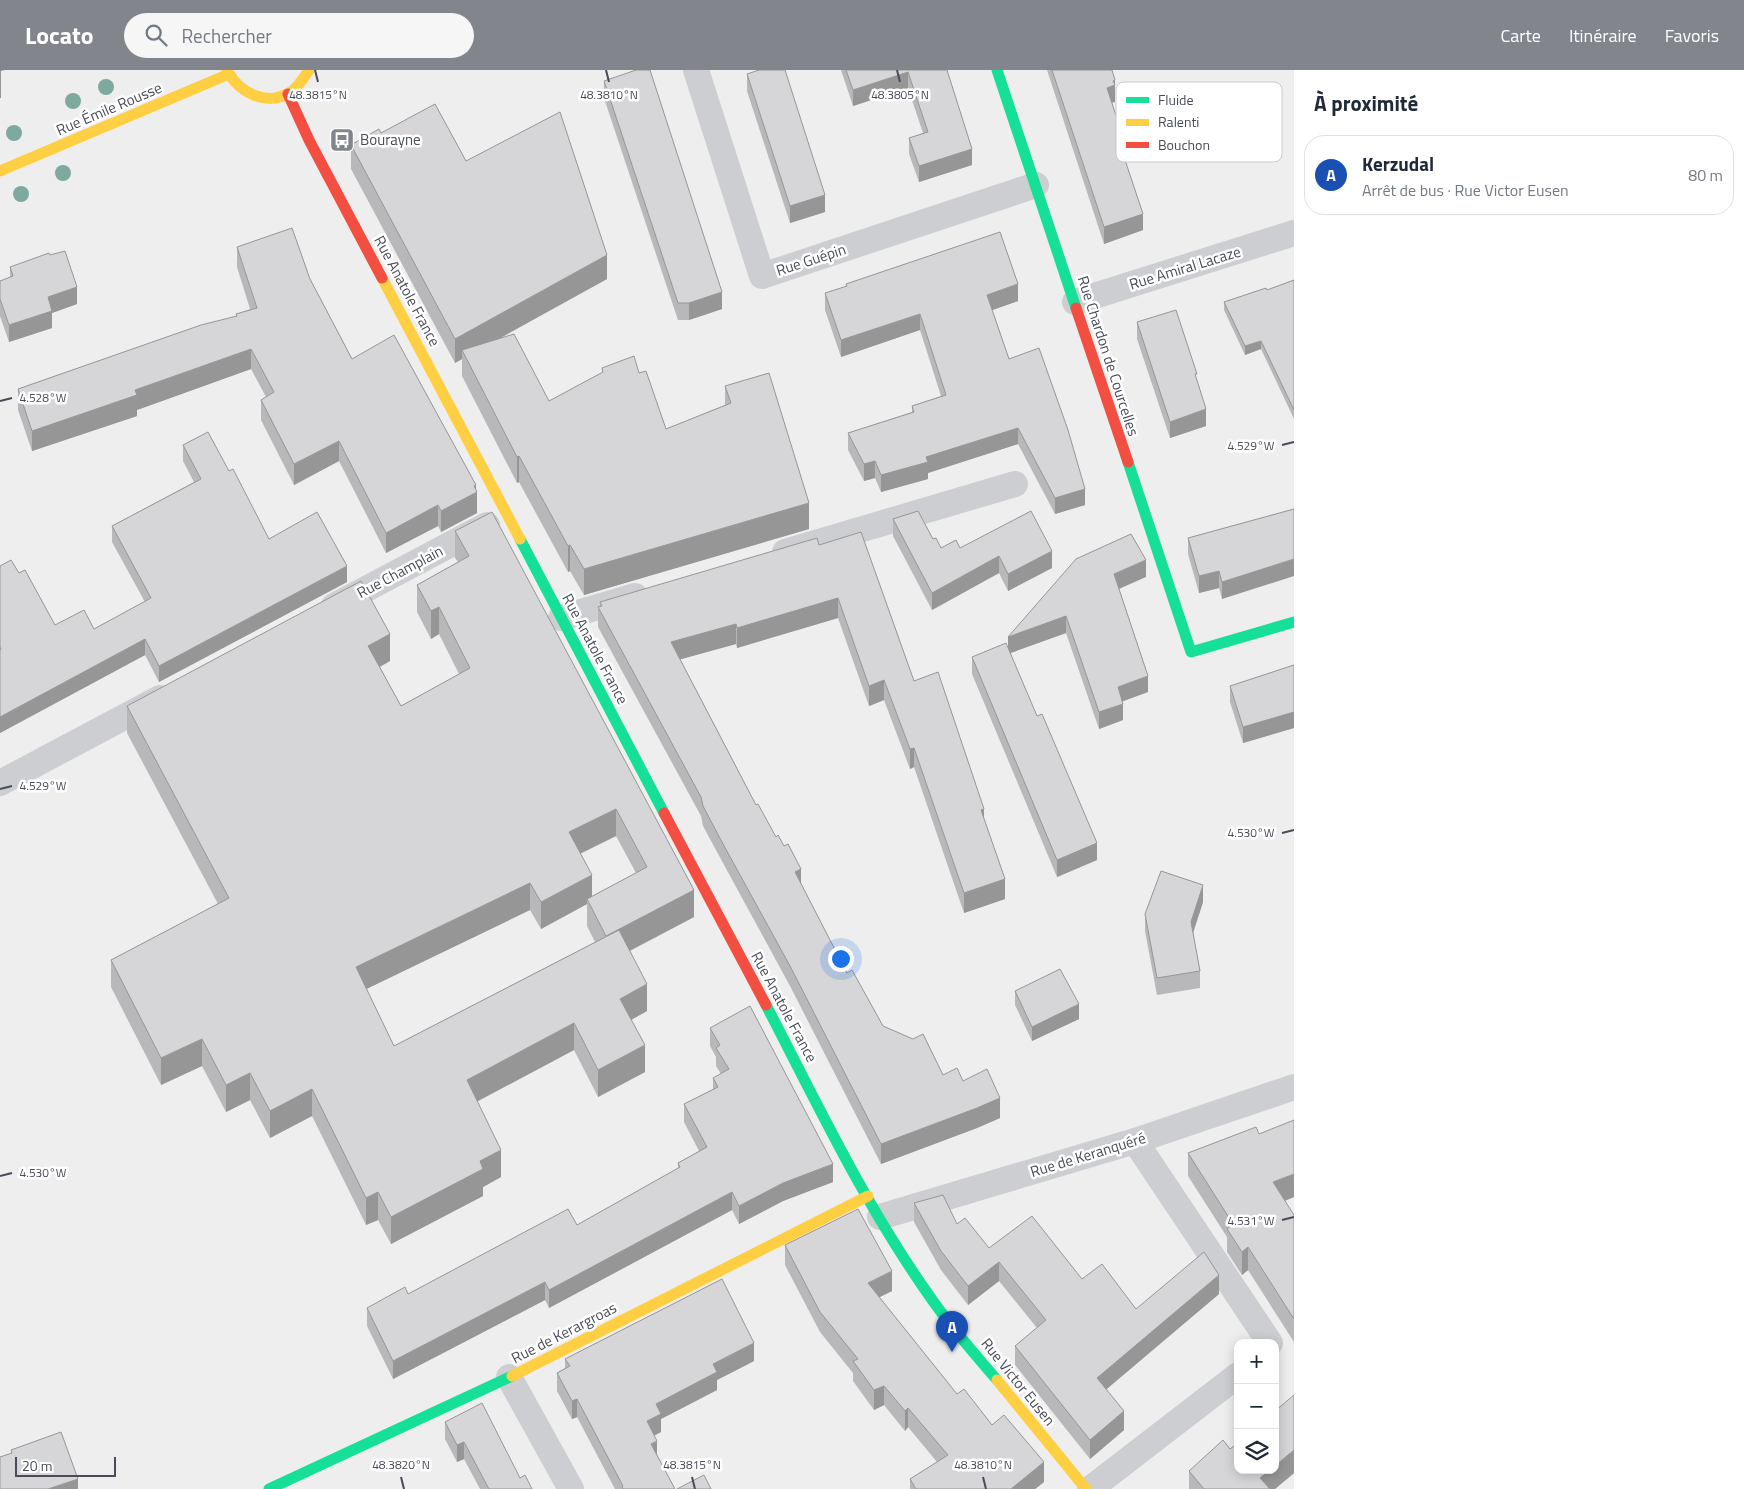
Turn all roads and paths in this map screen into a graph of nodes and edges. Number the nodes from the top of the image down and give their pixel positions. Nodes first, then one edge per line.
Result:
1 (309, 70) edge
2 (696, 70) edge
3 (997, 70) edge
4 (228, 72) edge
5 (288, 94) junction
6 (0, 171) edge
7 (1036, 185) junction
8 (1294, 233) edge
9 (1075, 302) junction
10 (1014, 484) dead end
11 (508, 514) junction
12 (761, 559) edge
13 (658, 589) edge
14 (316, 616) edge
15 (562, 618) junction
16 (1294, 622) edge
17 (184, 686) edge
18 (0, 783) edge
19 (1294, 1087) edge
20 (1135, 1140) junction
21 (874, 1206) junction
22 (1267, 1339) edge
23 (510, 1377) junction
24 (1234, 1377) edge
25 (269, 1489) edge
26 (571, 1489) edge
27 (1086, 1489) edge
28 (1090, 1489) edge

1 - 5 main road
2 - 7 street, Rue Guépin
3 - 7 main road, Rue Chardon de Courcelles
4 - 5 main road
4 - 6 main road, Rue Émile Rousse
5 - 11 main road, Rue Anatole France
7 - 9 main road, Rue Chardon de Courcelles
8 - 9 street, Rue Amiral Lacaze
9 - 16 main road, Rue Chardon de Courcelles
10 - 12 street
11 - 14 street, Rue Champlain
11 - 15 main road, Rue Anatole France
13 - 15 street
15 - 21 main road, Rue Anatole France
17 - 18 street
19 - 20 street, Rue de Keranquéré
20 - 21 street, Rue de Keranquéré
20 - 22 street
21 - 23 main road, Rue de Kerargroas
21 - 27 main road, Rue Victor Eusen
23 - 25 main road, Rue de Kerargroas
23 - 26 street
24 - 28 street

